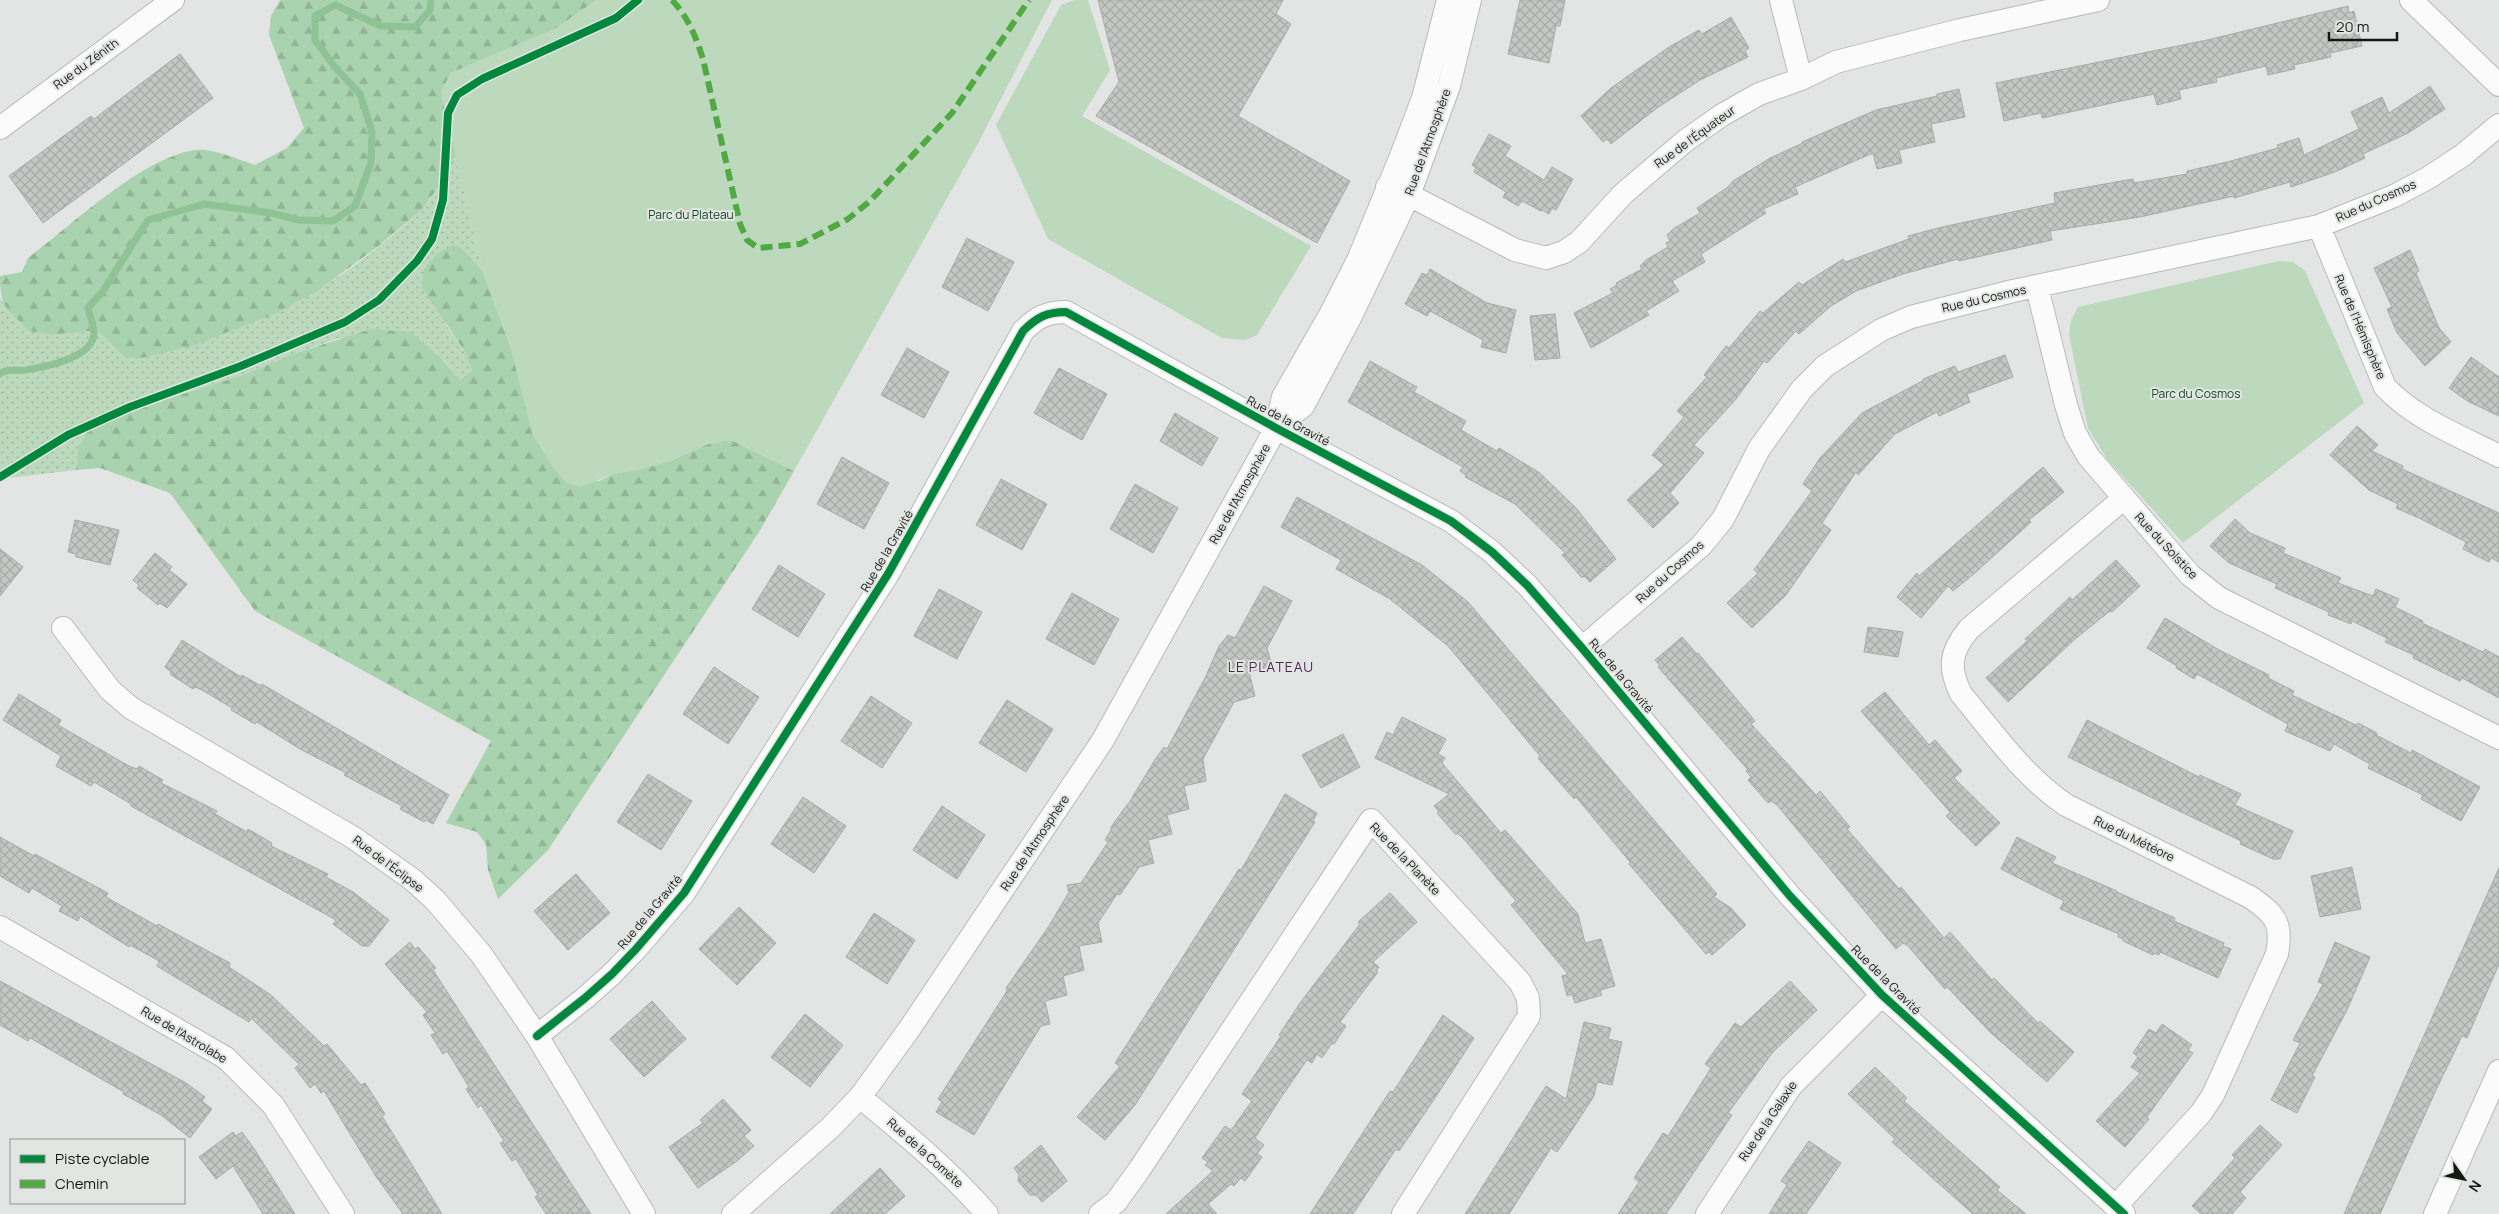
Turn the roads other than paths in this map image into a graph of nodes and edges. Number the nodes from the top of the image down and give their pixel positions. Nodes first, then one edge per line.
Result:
1 (173, 0) edge
2 (1448, 0) edge
3 (1470, 0) edge
4 (1781, 0) edge
5 (2098, 0) edge
6 (2411, 0) edge
7 (1801, 79) junction
8 (2499, 85) edge
9 (2499, 125) edge
10 (0, 128) edge
11 (1401, 156) junction
12 (1422, 165) junction
13 (1387, 188) junction
14 (1409, 195) junction
15 (2319, 226) junction
16 (2037, 287) junction
17 (1276, 428) junction
18 (2499, 456) edge
19 (2123, 499) junction
20 (63, 628) dead end
21 (1582, 648) junction
22 (2499, 738) edge
23 (0, 927) edge
24 (1882, 995) junction
25 (537, 1036) junction
26 (2499, 1071) edge
27 (860, 1096) junction
28 (2120, 1210) edge
29 (343, 1214) edge
30 (644, 1214) edge
31 (734, 1214) edge
32 (987, 1214) edge
33 (1100, 1214) edge
34 (1403, 1214) edge
35 (1707, 1214) edge
36 (2436, 1214) edge

1 - 10 street, Rue du Zénith
2 - 11 street, Rue de l'Atmosphère
3 - 12 street, Rue de l'Atmosphère
4 - 7 street
5 - 7 street, Rue de l'Équateur
6 - 8 street
7 - 14 street, Rue de l'Équateur
9 - 15 street, Rue du Cosmos
11 - 12 street
11 - 13 street, Rue de l'Atmosphère
12 - 14 street, Rue de l'Atmosphère
13 - 14 street, Rue de l'Équateur
13 - 17 street, Rue de l'Atmosphère
14 - 17 street, Rue de l'Atmosphère
15 - 16 street, Rue du Cosmos
15 - 18 street, Rue de l'Hémisphère
16 - 19 street, Rue du Solstice
16 - 21 street, Rue du Cosmos
17 - 21 street, Rue de la Gravité
17 - 25 street, Rue de la Gravité
17 - 27 street, Rue de l'Atmosphère
19 - 22 street, Rue du Solstice
19 - 28 street, Rue du Météore
20 - 25 street, Rue de l'Éclipse
21 - 24 street, Rue de la Gravité
23 - 29 street, Rue de l'Astrolabe
24 - 28 street, Rue de la Gravité
24 - 35 street, Rue de la Galaxie
25 - 30 street, Rue de l'Éclipse
26 - 36 street
27 - 31 street, Rue de l'Atmosphère
27 - 32 street, Rue de la Comète
33 - 34 street, Rue de la Planète

